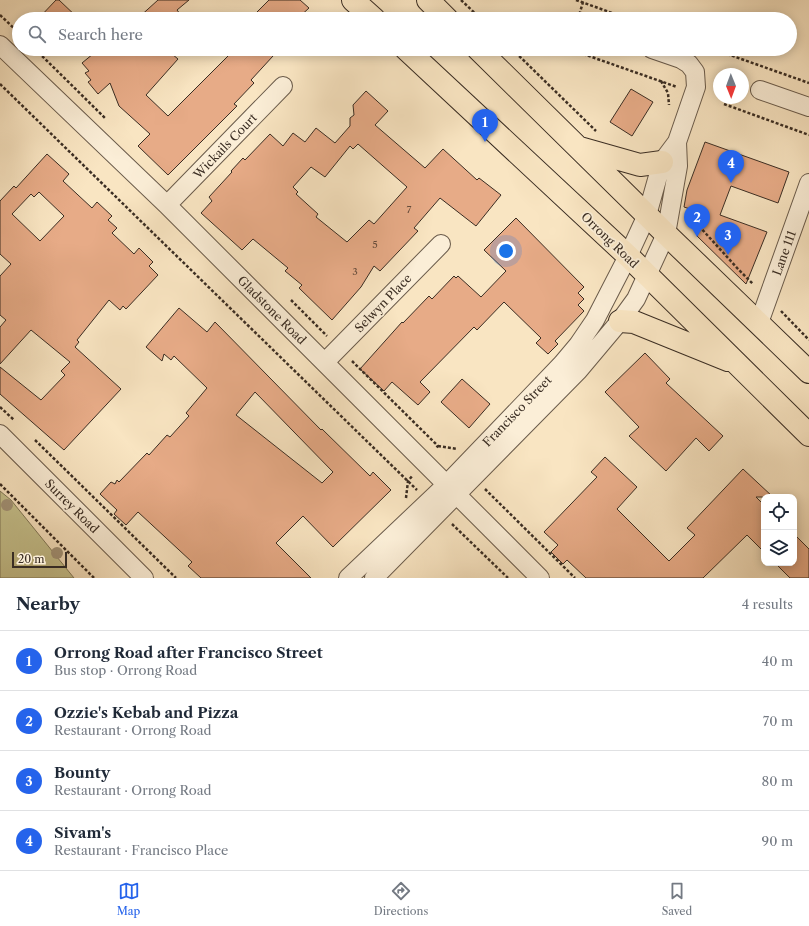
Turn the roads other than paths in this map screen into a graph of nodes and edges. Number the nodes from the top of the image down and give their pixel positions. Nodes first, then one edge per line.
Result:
1 (353, 0) edge
2 (428, 0) edge
3 (366, 12) edge
4 (440, 12) edge
5 (0, 45) edge
6 (414, 56) edge
7 (485, 56) edge
8 (673, 56) edge
9 (283, 86) dead end
10 (760, 90) dead end
11 (809, 107) edge
12 (677, 142) junction
13 (577, 147) junction
14 (662, 162) junction
15 (809, 183) edge
16 (167, 205) junction
17 (647, 215) junction
18 (666, 234) junction
19 (441, 244) dead end
20 (628, 256) junction
21 (647, 276) junction
22 (620, 321) junction
23 (759, 323) junction
24 (325, 362) junction
25 (736, 364) junction
26 (809, 372) edge
27 (0, 434) edge
28 (809, 435) edge
29 (467, 472) junction
30 (451, 490) junction
31 (434, 506) junction
32 (144, 578) edge
33 (348, 578) edge
34 (374, 578) edge
35 (540, 578) edge

1 - 3 highway
2 - 4 highway
5 - 16 street, Gladstone Road
6 - 20 highway, Orrong Road
7 - 13 highway
8 - 12 street
9 - 16 street, Wickails Court
10 - 11 street
12 - 14 street
12 - 18 street, Francisco Street
13 - 14 highway
13 - 17 highway
14 - 17 street, Francisco Street
15 - 23 street, Lane 111
16 - 24 street, Gladstone Road
17 - 18 highway
17 - 20 street, Francisco Street
18 - 21 street, Francisco Street
18 - 23 highway
19 - 24 street, Selwyn Place
20 - 21 highway, Orrong Road
20 - 29 street, Francisco Street
21 - 22 street, Francisco Street
21 - 25 highway, Orrong Road
22 - 25 highway
22 - 29 street, Francisco Street
23 - 26 highway
24 - 30 street, Gladstone Road
25 - 28 highway, Orrong Road
27 - 32 street, Surrey Road
29 - 30 street, Francisco Street
30 - 31 street, Francisco Street
30 - 35 street, Gladstone Road
31 - 33 street, Francisco Street
31 - 34 street, Francisco Street

